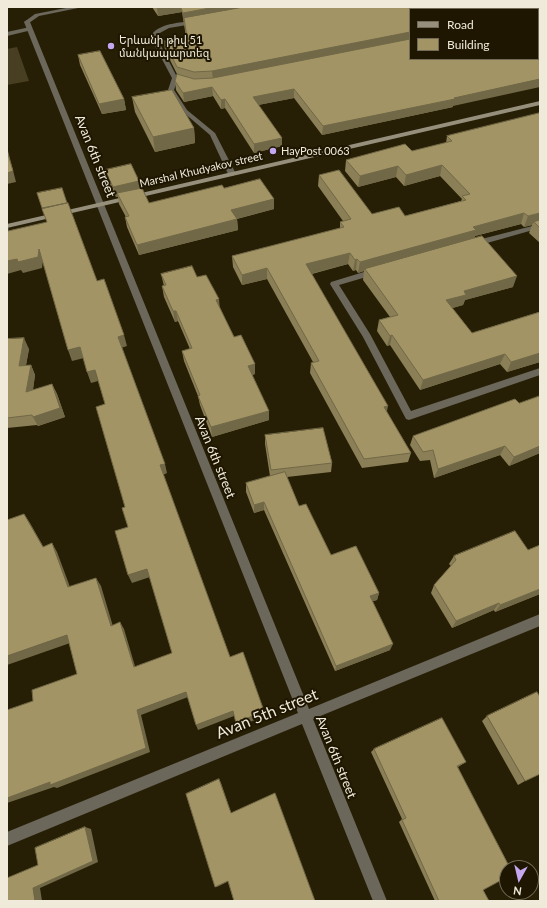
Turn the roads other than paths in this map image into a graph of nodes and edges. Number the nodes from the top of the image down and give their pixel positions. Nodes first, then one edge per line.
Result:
1 (80, 7) edge
2 (201, 21) edge
3 (28, 25) junction
4 (7, 34) edge
5 (174, 78) junction
6 (195, 84) edge
7 (540, 103) edge
8 (232, 174) junction
9 (100, 205) junction
10 (7, 226) edge
11 (540, 226) edge
12 (464, 247) edge
13 (387, 268) edge
14 (540, 371) edge
15 (540, 620) edge
16 (305, 716) junction
17 (7, 839) edge
18 (380, 901) edge

1 - 3 street
2 - 5 street
3 - 4 street
3 - 9 street, Avan 6th street
5 - 6 street
5 - 8 street
7 - 8 street, Marshal Khudyakov street
8 - 9 street, Marshal Khudyakov street
9 - 10 street, Marshal Khudyakov street
9 - 16 street, Avan 6th street
11 - 12 street
13 - 14 street
15 - 16 street, Avan 5th street
16 - 17 street, Avan 5th street
16 - 18 street, Avan 6th street

